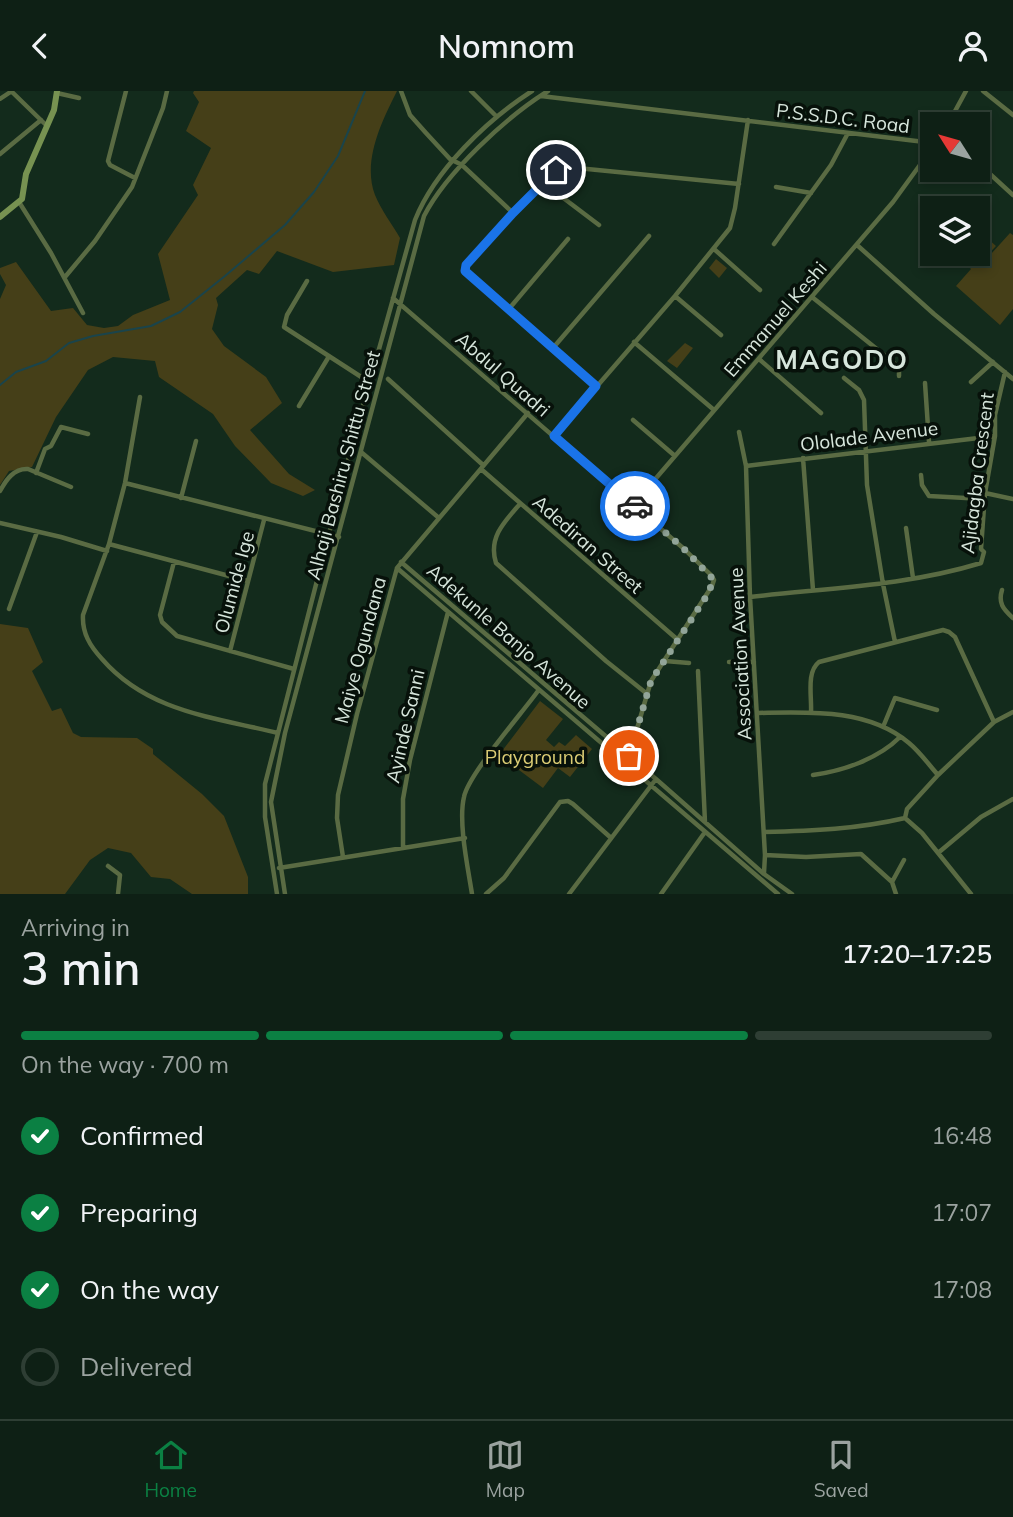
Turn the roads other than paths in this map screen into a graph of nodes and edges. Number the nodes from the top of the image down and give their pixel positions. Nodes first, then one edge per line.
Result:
1 (11, 91) edge
2 (125, 91) edge
3 (167, 91) edge
4 (401, 91) edge
5 (471, 91) edge
6 (548, 91) edge
7 (967, 91) edge
8 (982, 91) edge
9 (57, 92) edge
10 (536, 93) edge
11 (79, 98) dead end
12 (0, 99) edge
13 (955, 112) edge
14 (1013, 115) edge
15 (497, 117) junction
16 (748, 120) junction
17 (43, 123) junction
18 (848, 133) junction
19 (920, 143) edge
20 (0, 154) edge
21 (453, 160) junction
22 (920, 164) edge
23 (462, 165) junction
24 (551, 173) junction
25 (990, 174) edge
26 (135, 178) junction
27 (739, 184) junction
28 (776, 187) dead end
29 (811, 193) junction
30 (1013, 195) edge
31 (19, 202) junction
32 (513, 213) junction
33 (0, 217) edge
34 (599, 225) dead end
35 (649, 236) dead end
36 (568, 239) dead end
37 (774, 244) dead end
38 (857, 245) junction
39 (714, 249) junction
40 (65, 277) junction
41 (307, 281) dead end
42 (760, 290) dead end
43 (675, 296) junction
44 (812, 297) junction
45 (393, 298) junction
46 (401, 303) junction
47 (508, 310) junction
48 (82, 313) dead end
49 (721, 335) dead end
50 (634, 342) junction
51 (553, 348) junction
52 (328, 358) junction
53 (759, 359) junction
54 (993, 362) junction
55 (1005, 372) junction
56 (899, 376) dead end
57 (844, 378) dead end
58 (388, 379) dead end
59 (1013, 379) edge
60 (369, 382) junction
61 (971, 382) dead end
62 (925, 383) dead end
63 (596, 386) junction
64 (140, 397) dead end
65 (299, 406) dead end
66 (714, 410) junction
67 (821, 413) dead end
68 (528, 414) junction
69 (633, 420) dead end
70 (739, 432) dead end
71 (88, 434) dead end
72 (554, 436) junction
73 (995, 436) junction
74 (195, 441) dead end
75 (929, 442) junction
76 (865, 451) junction
77 (361, 452) junction
78 (675, 456) junction
79 (803, 458) junction
80 (746, 466) junction
81 (482, 467) junction
82 (36, 473) junction
83 (921, 475) dead end
84 (125, 483) junction
85 (71, 487) dead end
86 (0, 491) edge
87 (984, 496) junction
88 (181, 498) junction
89 (1013, 499) edge
90 (520, 504) junction
91 (633, 505) junction
92 (439, 518) junction
93 (264, 520) junction
94 (0, 523) edge
95 (906, 528) dead end
96 (37, 531) junction
97 (329, 535) junction
98 (339, 537) junction
99 (109, 544) junction
100 (107, 551) junction
101 (174, 562) junction
102 (401, 562) junction
103 (397, 568) junction
104 (913, 579) junction
105 (248, 581) junction
106 (883, 584) junction
107 (813, 590) junction
108 (1002, 590) dead end
109 (750, 597) junction
110 (9, 609) dead end
111 (448, 612) junction
112 (1013, 618) edge
113 (678, 639) junction
114 (895, 642) junction
115 (230, 651) junction
116 (664, 661) junction
117 (754, 661) junction
118 (729, 662) dead end
119 (689, 663) dead end
120 (294, 669) junction
121 (698, 671) dead end
122 (538, 691) junction
123 (646, 693) junction
124 (937, 711) dead end
125 (811, 712) junction
126 (1013, 712) edge
127 (758, 713) junction
128 (994, 722) junction
129 (883, 727) junction
130 (278, 733) junction
131 (900, 737) junction
132 (629, 756) junction
133 (813, 775) dead end
134 (938, 775) junction
135 (656, 779) junction
136 (650, 786) junction
137 (1013, 799) edge
138 (905, 818) junction
139 (705, 823) junction
140 (710, 828) junction
141 (705, 832) junction
142 (764, 832) junction
143 (610, 837) junction
144 (465, 838) junction
145 (403, 848) junction
146 (938, 853) junction
147 (765, 855) junction
148 (343, 857) junction
149 (904, 860) dead end
150 (108, 866) dead end
151 (281, 868) junction
152 (273, 869) junction
153 (764, 874) junction
154 (892, 882) junction
155 (118, 894) edge
156 (277, 894) edge
157 (285, 894) edge
158 (472, 894) edge
159 (486, 894) edge
160 (569, 894) edge
161 (660, 894) edge
162 (778, 894) edge
163 (792, 894) edge
164 (896, 894) edge
165 (971, 894) edge

1 - 12 street
1 - 17 street
2 - 26 street
3 - 26 street
4 - 21 street
5 - 15 street
6 - 10 street, Alhaji Bashiru Shittu Street
7 - 13 street
8 - 14 street
9 - 11 street
9 - 17 street
10 - 15 street, Alhaji Bashiru Shittu Street
10 - 16 street, P.S.S.D.C. Road
10 - 23 street, Alhaji Bashiru Shittu Street
15 - 21 street, Alhaji Bashiru Shittu Street
16 - 18 street, P.S.S.D.C. Road
16 - 27 street
17 - 20 street
17 - 31 street
18 - 19 street, P.S.S.D.C. Road
18 - 29 street
21 - 23 street
21 - 45 street, Alhaji Bashiru Shittu Street
22 - 38 street, Emmanuel Keshi
23 - 32 street
23 - 46 street, Alhaji Bashiru Shittu Street
24 - 27 street
24 - 32 street
24 - 34 street
25 - 30 street
26 - 40 street
27 - 39 street
28 - 29 street
29 - 37 street
31 - 33 street
31 - 40 street
32 - 47 street
35 - 51 street
36 - 47 street
38 - 44 street, Emmanuel Keshi
38 - 54 street
39 - 42 street
39 - 43 street
40 - 48 street
41 - 52 street
43 - 49 street
43 - 50 street
44 - 53 street, Emmanuel Keshi
44 - 56 street
45 - 46 street, Abdul Quadri
45 - 60 street, Alhaji Bashiru Shittu Street
46 - 68 street, Abdul Quadri
46 - 77 street, Alhaji Bashiru Shittu Street
47 - 51 street
50 - 63 street
50 - 66 street
51 - 63 street
52 - 60 street
52 - 65 street
53 - 66 street, Emmanuel Keshi
53 - 67 street
54 - 55 street
54 - 61 street
55 - 59 street
55 - 73 street, Ajidagba Crescent
57 - 76 street
58 - 81 street, Adediran Street
60 - 97 street, Alhaji Bashiru Shittu Street
62 - 75 street
63 - 72 street
64 - 84 street
66 - 78 street, Emmanuel Keshi
68 - 72 street, Abdul Quadri
68 - 81 street, Maiye Ogundana
69 - 78 street
70 - 80 street, Association Avenue
71 - 82 street
72 - 91 street, Abdul Quadri
73 - 75 street, Ololade Avenue
73 - 87 street, Ajidagba Crescent
74 - 88 street
75 - 76 street, Ololade Avenue
76 - 79 street, Ololade Avenue
76 - 106 street
77 - 92 street
77 - 98 street, Alhaji Bashiru Shittu Street
78 - 91 street, Emmanuel Keshi
79 - 80 street, Ololade Avenue
79 - 107 street
80 - 109 street, Association Avenue
81 - 90 street, Adediran Street
81 - 92 street, Maiye Ogundana
82 - 85 street
82 - 86 street
83 - 87 street
84 - 88 street
84 - 99 street
87 - 89 street
87 - 104 street, Ajidagba Crescent
88 - 93 street
90 - 113 street, Adediran Street
90 - 123 street
91 - 113 street, Abdul Quadri
92 - 102 street, Maiye Ogundana
93 - 97 street
93 - 105 street, Olumide Ige
94 - 96 street
95 - 104 street
96 - 100 street
96 - 110 street
97 - 98 street
97 - 120 street, Alhaji Bashiru Shittu Street
98 - 151 street, Alhaji Bashiru Shittu Street
99 - 100 street
99 - 101 street
100 - 130 street
101 - 105 street
101 - 115 street
102 - 103 street, Maiye Ogundana
102 - 132 street, Adekunle Banjo Avenue
103 - 111 street, Adekunle Banjo Avenue
103 - 148 street, Maiye Ogundana
104 - 106 street
105 - 115 street, Olumide Ige
106 - 107 street
106 - 114 street
107 - 109 street
108 - 112 street
109 - 117 street, Association Avenue
111 - 122 street, Adekunle Banjo Avenue
111 - 145 street, Ayinde Sanni
113 - 116 street
114 - 125 street
114 - 128 street
115 - 120 street
116 - 119 street
116 - 123 street
117 - 118 street
117 - 127 street, Association Avenue
120 - 130 street, Alhaji Bashiru Shittu Street
121 - 139 street
122 - 136 street, Adekunle Banjo Avenue
122 - 144 street
123 - 132 street
124 - 129 street
125 - 127 street
125 - 129 street
126 - 128 street
127 - 142 street, Association Avenue
128 - 134 street
129 - 131 street
130 - 152 street, Alhaji Bashiru Shittu Street
131 - 133 street
131 - 134 street
132 - 135 street, Adekunle Banjo Avenue
134 - 138 street
135 - 136 street
135 - 139 street, Adekunle Banjo Avenue
136 - 141 street, Adekunle Banjo Avenue
136 - 143 street
137 - 146 street
138 - 142 street
138 - 146 street
139 - 140 street, Adekunle Banjo Avenue
140 - 141 street
140 - 153 street, Adekunle Banjo Avenue
141 - 161 street
141 - 162 street, Adekunle Banjo Avenue
142 - 147 street, Association Avenue
143 - 159 street
143 - 160 street
144 - 145 street
144 - 158 street
145 - 148 street
146 - 165 street
147 - 153 street, Association Avenue
147 - 154 street
148 - 151 street
149 - 154 street
150 - 155 street
151 - 152 street
151 - 157 street, Alhaji Bashiru Shittu Street
152 - 156 street, Alhaji Bashiru Shittu Street
153 - 163 street, Adekunle Banjo Avenue
154 - 164 street

